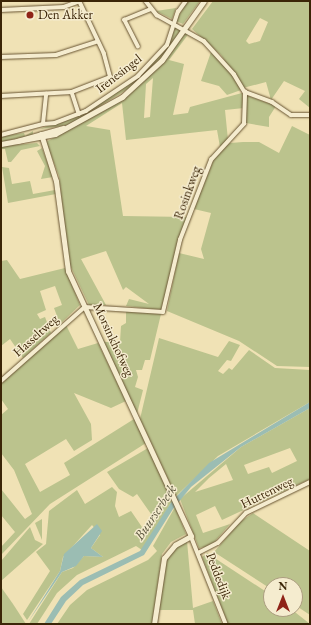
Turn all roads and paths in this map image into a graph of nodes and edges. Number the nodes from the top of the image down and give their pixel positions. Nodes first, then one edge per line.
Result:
1 (146, 1) edge
2 (186, 1) edge
3 (204, 1) edge
4 (78, 2) edge
5 (151, 9) junction
6 (1, 10) edge
7 (174, 22) junction
8 (186, 28) junction
9 (96, 42) junction
10 (138, 47) dead end
11 (1, 57) edge
12 (72, 92) junction
13 (244, 92) junction
14 (46, 94) junction
15 (1, 96) edge
16 (79, 114) junction
17 (310, 115) edge
18 (43, 124) junction
19 (1, 135) edge
20 (42, 136) junction
21 (1, 144) edge
22 (85, 307) junction
23 (1, 381) edge
24 (310, 482) edge
25 (191, 536) junction
26 (198, 553) junction
27 (154, 624) edge
28 (226, 624) edge

1 - 5 street
2 - 7 street, Irenesingel
3 - 8 street
4 - 6 street
4 - 9 street
5 - 7 street
5 - 10 street
7 - 8 street
7 - 16 street, Irenesingel
8 - 13 street
8 - 20 street
9 - 11 street
9 - 12 street
12 - 14 street
12 - 16 street
13 - 17 street
13 - 22 street, Rosinkweg
14 - 15 street
14 - 18 street
16 - 18 street, Irenesingel
18 - 19 street, Irenesingel
20 - 21 street
20 - 22 street, Morsinkhofweg
22 - 23 street, Hasseltweg
22 - 25 street, Morsinkhofweg
24 - 26 street, Huttenweg
25 - 26 street, Peddedijk
25 - 27 street
26 - 28 street, Peddedijk

